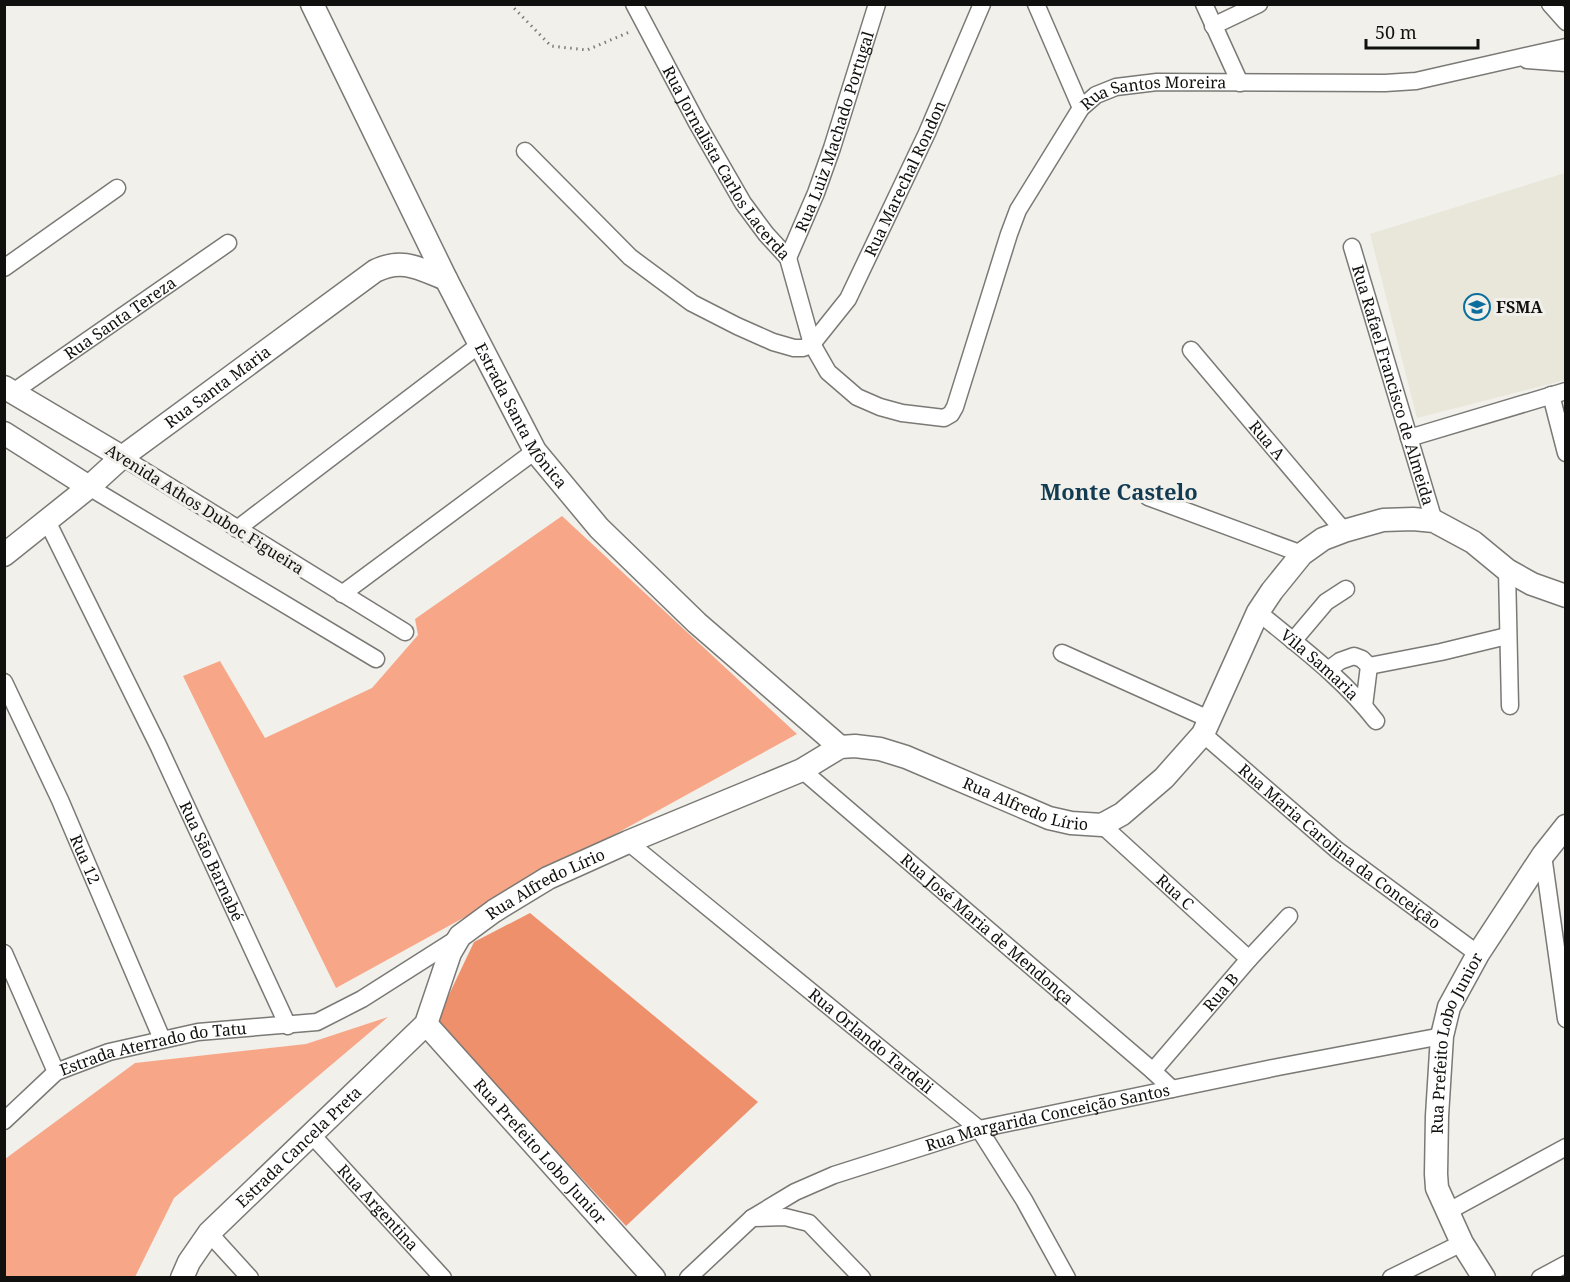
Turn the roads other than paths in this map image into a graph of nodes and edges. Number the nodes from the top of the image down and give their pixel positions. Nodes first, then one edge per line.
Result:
1 (312, 4) edge
2 (634, 4) edge
3 (877, 4) edge
4 (982, 4) edge
5 (1036, 4) edge
6 (1204, 4) edge
7 (1259, 4) edge
8 (1551, 4) edge
9 (1566, 22) edge
10 (1213, 26) junction
11 (1566, 47) edge
12 (1508, 59) junction
13 (1566, 63) edge
14 (1240, 83) junction
15 (1081, 108) junction
16 (525, 151) dead end
17 (117, 188) dead end
18 (228, 243) dead end
19 (1352, 247) dead end
20 (788, 258) junction
21 (4, 268) edge
22 (446, 279) junction
23 (812, 344) junction
24 (479, 345) junction
25 (1191, 350) dead end
26 (9, 389) edge
27 (1558, 393) edge
28 (944, 418) joint
29 (4, 434) edge
30 (1409, 438) junction
31 (535, 451) junction
32 (1566, 453) edge
33 (122, 457) junction
34 (89, 487) junction
35 (1148, 497) dead end
36 (47, 521) junction
37 (1434, 521) junction
38 (237, 529) junction
39 (1344, 531) junction
40 (1302, 554) junction
41 (4, 555) edge
42 (1507, 570) junction
43 (1346, 589) dead end
44 (342, 594) junction
45 (1566, 596) edge
46 (1258, 612) junction
47 (405, 632) dead end
48 (1507, 636) junction
49 (1293, 641) junction
50 (1062, 653) dead end
51 (376, 659) dead end
52 (1369, 666) junction
53 (1328, 670) junction
54 (4, 682) edge
55 (1364, 706) junction
56 (1510, 706) dead end
57 (1376, 721) dead end
58 (1207, 727) junction
59 (840, 747) junction
60 (802, 770) junction
61 (1102, 825) junction
62 (1566, 826) edge
63 (628, 842) junction
64 (1543, 855) junction
65 (1289, 916) dead end
66 (460, 936) junction
67 (4, 953) edge
68 (1478, 954) junction
69 (1249, 959) junction
70 (1566, 1019) edge
71 (426, 1024) junction
72 (288, 1026) junction
73 (1442, 1036) junction
74 (162, 1039) junction
75 (1154, 1071) junction
76 (56, 1072) junction
77 (1172, 1089) junction
78 (4, 1121) edge
79 (979, 1129) junction
80 (312, 1136) junction
81 (1566, 1147) edge
82 (1447, 1212) junction
83 (752, 1218) junction
84 (210, 1233) junction
85 (1462, 1243) junction
86 (1566, 1263) edge
87 (1393, 1277) edge
88 (182, 1278) edge
89 (250, 1278) edge
90 (443, 1278) edge
91 (654, 1278) edge
92 (688, 1278) edge
93 (862, 1278) edge
94 (1067, 1278) edge
95 (1484, 1278) edge
96 (1540, 1278) edge

1 - 22 main road, Estrada Santa Mônica
2 - 20 street, Rua Jornalista Carlos Lacerda
3 - 20 street, Rua Luiz Machado Portugal
4 - 23 street, Rua Marechal Rondon
5 - 15 street
6 - 10 street
7 - 10 street
8 - 9 street
10 - 14 street
11 - 12 street, Rua Santos Moreira
12 - 13 street
12 - 14 street, Rua Santos Moreira
14 - 15 street, Rua Santos Moreira
15 - 28 street, Rua Santos Moreira
16 - 23 street
17 - 21 street
18 - 26 street, Rua Santa Tereza
19 - 30 street, Rua Rafael Francisco de Almeida
20 - 23 street, Rua Jornalista Carlos Lacerda
22 - 24 main road, Estrada Santa Mônica
22 - 33 main road, Rua Santa Maria
23 - 28 street, Rua Jornalista Carlos Lacerda
24 - 31 main road, Estrada Santa Mônica
24 - 38 street
25 - 39 street, Rua A
26 - 33 main road, Avenida Athos Duboc Figueira
27 - 30 street
27 - 32 street
29 - 34 main road
30 - 37 street, Rua Rafael Francisco de Almeida
31 - 44 street
31 - 59 main road, Estrada Santa Mônica
33 - 34 main road, Rua Santa Maria
33 - 38 street, Avenida Athos Duboc Figueira
34 - 36 main road, Rua Santa Maria
34 - 51 street
35 - 40 street
36 - 41 main road, Rua Santa Maria
36 - 72 street, Rua São Barnabé
37 - 39 main road, Rua Alfredo Lírio
37 - 42 main road, Rua Alfredo Lírio
38 - 44 street, Avenida Athos Duboc Figueira
39 - 40 main road, Rua Alfredo Lírio
40 - 46 main road, Rua Alfredo Lírio
42 - 45 main road, Rua Alfredo Lírio
42 - 48 street
43 - 49 street
44 - 47 street, Avenida Athos Duboc Figueira
46 - 49 street, Vila Samaria
46 - 58 main road, Rua Alfredo Lírio
48 - 52 street
48 - 56 street
49 - 53 street, Vila Samaria
50 - 58 street
52 - 53 street
52 - 55 street
53 - 55 street, Vila Samaria
54 - 74 street, Rua 12
55 - 57 street, Vila Samaria
58 - 61 main road, Rua Alfredo Lírio
58 - 68 street, Rua Maria Carolina da Conceição
59 - 60 main road, Rua Alfredo Lírio
59 - 61 main road, Rua Alfredo Lírio
60 - 63 main road, Rua Alfredo Lírio
60 - 75 street, Rua José Maria de Mendonça
61 - 69 street, Rua C
62 - 64 main road, Rua Prefeito Lobo Junior
63 - 66 main road, Rua Alfredo Lírio
63 - 79 street, Rua Orlando Tardeli
64 - 68 main road, Rua Prefeito Lobo Junior
64 - 70 street
65 - 69 street, Rua B
66 - 71 main road, Rua Alfredo Lírio
66 - 72 street
67 - 76 street
68 - 73 main road, Rua Prefeito Lobo Junior
69 - 75 street, Rua B
71 - 80 main road, Estrada Cancela Preta
71 - 91 main road, Rua Prefeito Lobo Junior
72 - 74 street, Estrada Aterrado do Tatu
73 - 77 street, Rua Margarida Conceição Santos
73 - 82 main road, Rua Prefeito Lobo Junior
74 - 76 street, Estrada Aterrado do Tatu
75 - 77 street, Rua José Maria de Mendonça
76 - 78 street, Estrada Aterrado do Tatu
77 - 79 street, Rua Margarida Conceição Santos
79 - 83 street, Rua Margarida Conceição Santos
79 - 94 street, Rua Orlando Tardeli
80 - 84 main road, Estrada Cancela Preta
80 - 90 street, Rua Argentina
81 - 82 street
82 - 85 main road, Rua Prefeito Lobo Junior
83 - 92 street, Rua Margarida Conceição Santos
83 - 93 street
84 - 88 main road, Estrada Cancela Preta
84 - 89 street
85 - 87 street
85 - 95 main road, Rua Prefeito Lobo Junior
86 - 96 street

